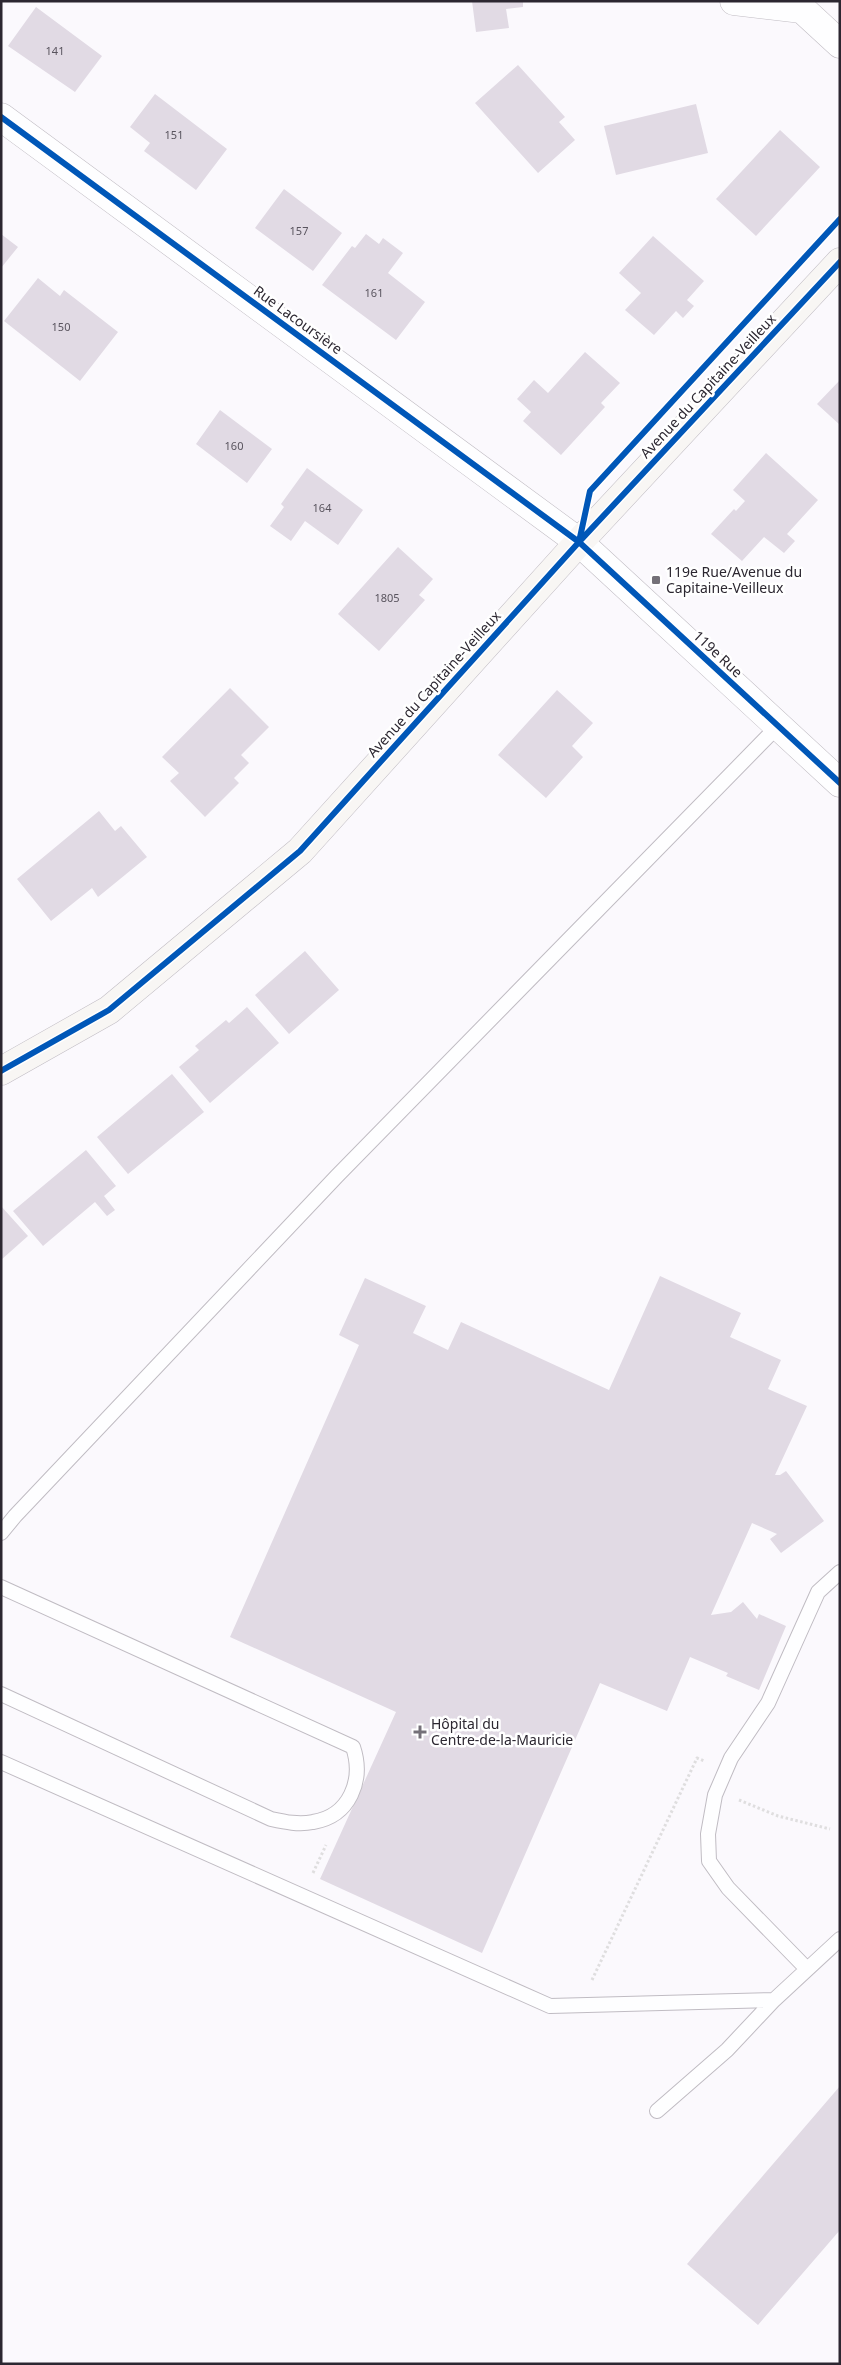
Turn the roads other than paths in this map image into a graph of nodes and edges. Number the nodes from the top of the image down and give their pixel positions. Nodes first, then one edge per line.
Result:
1 (734, 1) edge
2 (840, 44) edge
3 (1, 117) edge
4 (840, 262) edge
5 (579, 542) junction
6 (778, 726) junction
7 (840, 783) edge
8 (1, 1071) edge
9 (1, 1533) edge
10 (840, 1572) edge
11 (1, 1586) edge
12 (1, 1694) edge
13 (1, 1762) edge
14 (840, 1940) edge
15 (806, 1968) junction
16 (774, 2000) junction
17 (656, 2111) dead end

1 - 2 street
3 - 5 street, Rue Lacoursière
4 - 5 street, Avenue du Capitaine-Veilleux
5 - 6 street, 119e Rue
5 - 8 street, Avenue du Capitaine-Veilleux
6 - 7 street, 119e Rue
6 - 9 lane
10 - 15 lane
11 - 12 lane
13 - 16 lane
14 - 15 lane
15 - 16 lane
16 - 17 lane

